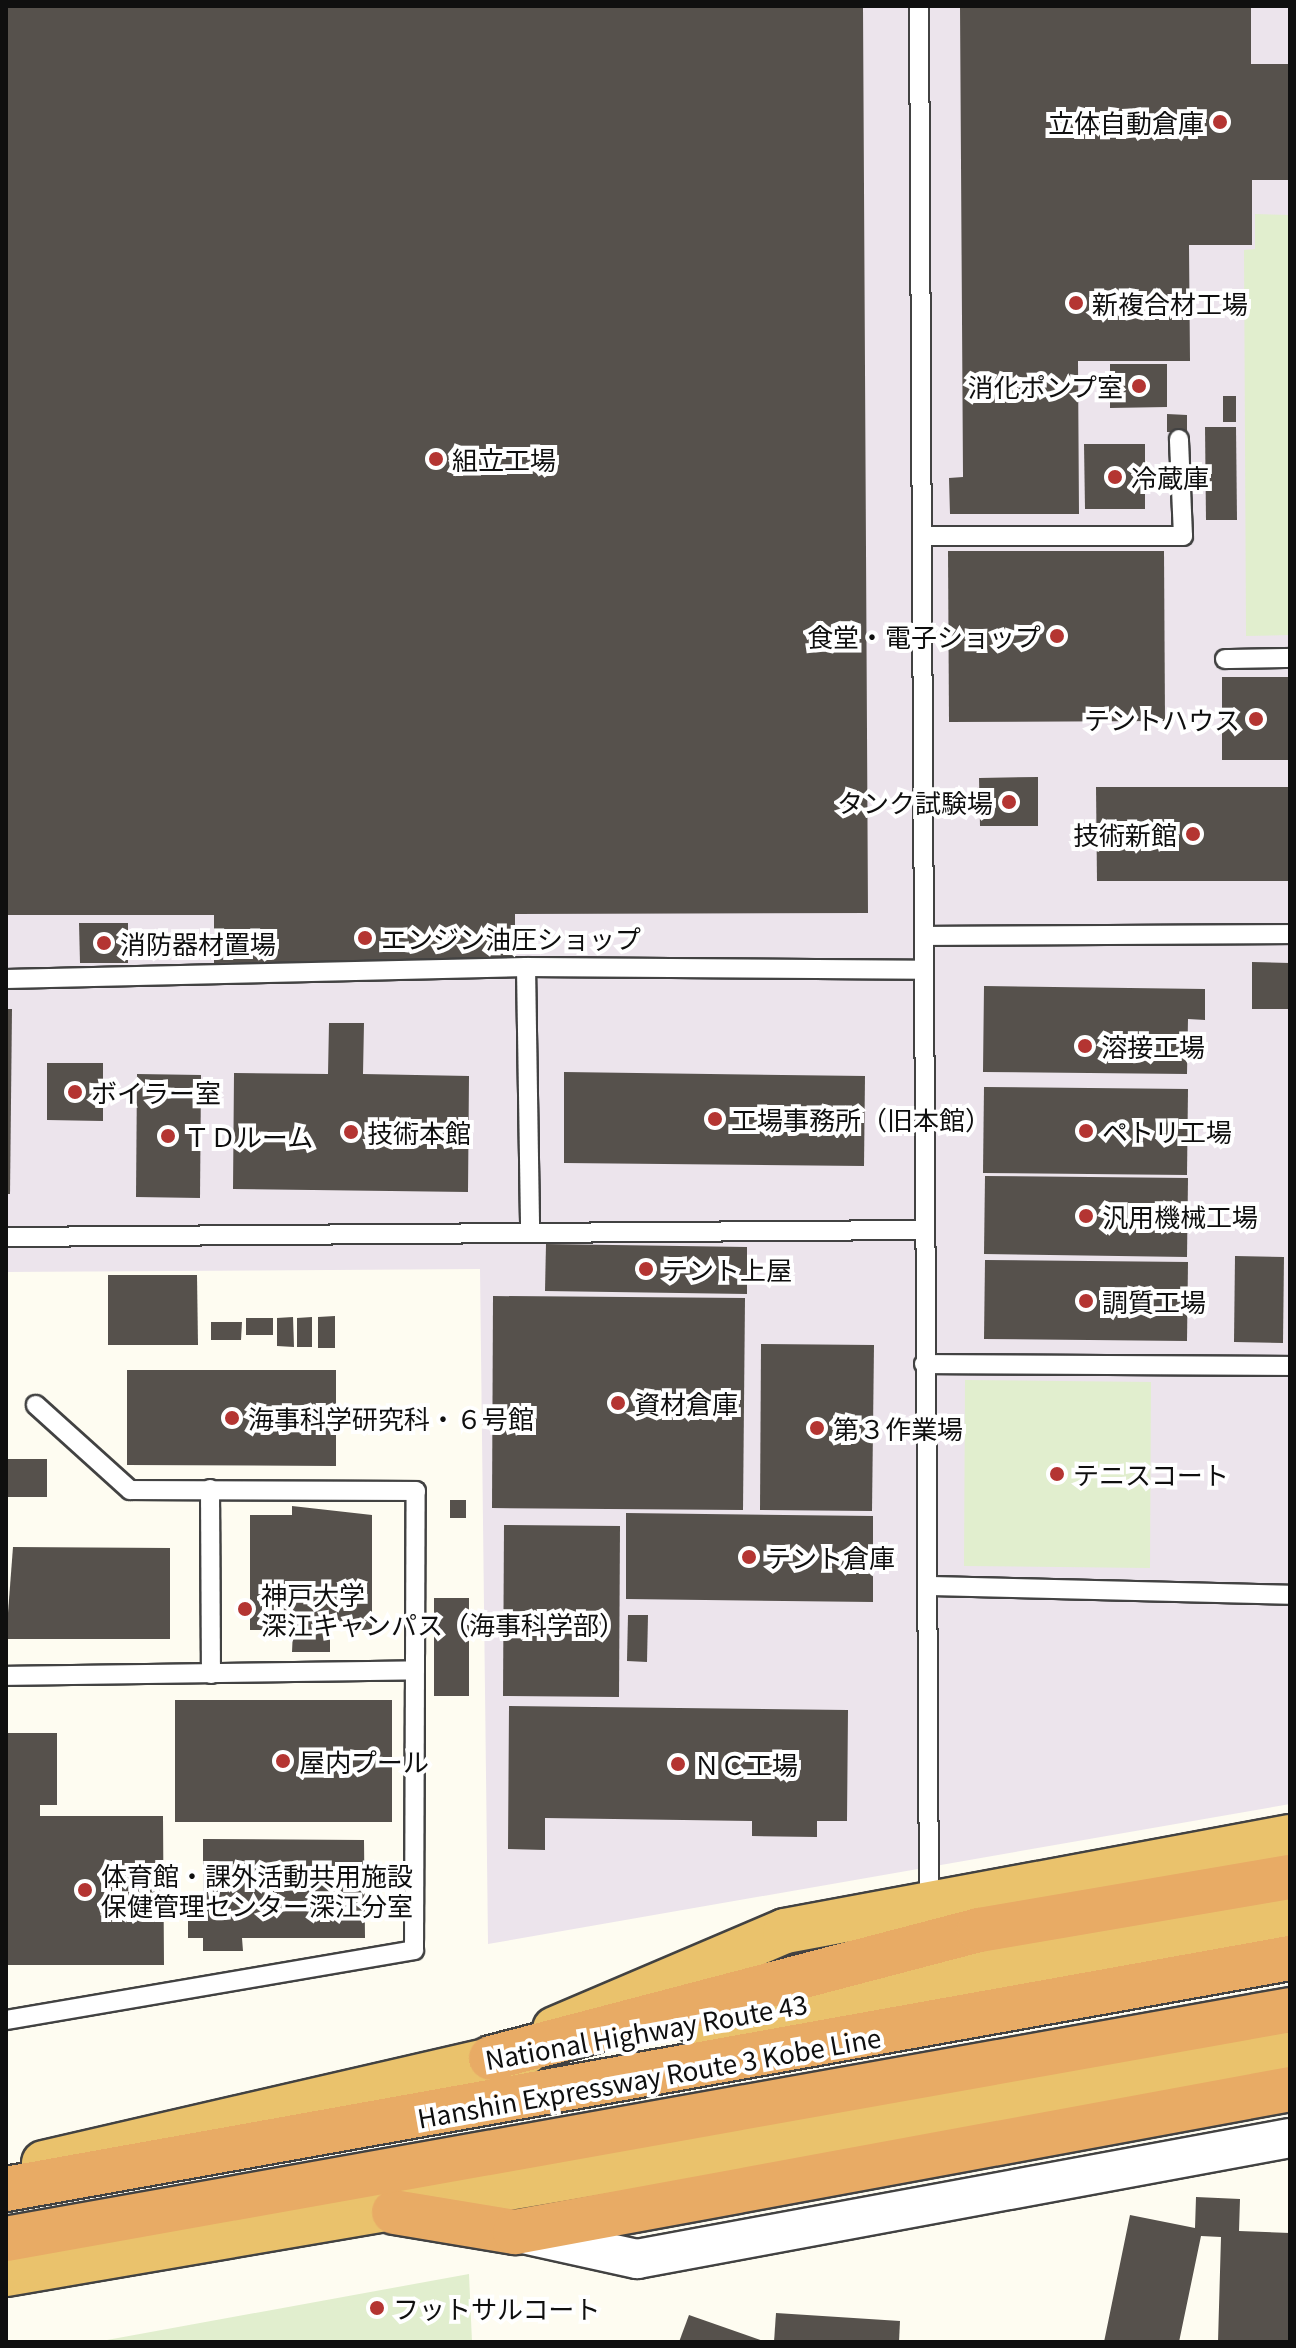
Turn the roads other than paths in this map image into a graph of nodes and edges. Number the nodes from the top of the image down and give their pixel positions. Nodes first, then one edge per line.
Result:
1 (919, 6) edge
2 (1179, 439) dead end
3 (922, 536) junction
4 (1290, 658) edge
5 (1225, 659) dead end
6 (1290, 934) edge
7 (924, 936) junction
8 (526, 967) junction
9 (924, 970) junction
10 (6, 979) edge
11 (923, 1230) junction
12 (530, 1233) junction
13 (6, 1237) edge
14 (924, 1364) junction
15 (1290, 1366) edge
16 (36, 1405) dead end
17 (210, 1489) junction
18 (930, 1586) junction
19 (1290, 1595) edge
20 (415, 1670) junction
21 (211, 1674) junction
22 (6, 1676) edge
23 (1290, 1837) edge
24 (1290, 1877) edge
25 (929, 1902) junction
26 (1290, 1916) edge
27 (1290, 1958) edge
28 (1290, 2010) edge
29 (6, 2020) edge
30 (1290, 2054) edge
31 (491, 2058) junction
32 (1290, 2089) edge
33 (1290, 2138) edge
34 (6, 2170) edge
35 (6, 2189) edge
36 (394, 2212) junction
37 (515, 2232) junction
38 (6, 2239) edge
39 (6, 2274) edge

1 - 3 lane
2 - 3 lane
3 - 7 lane
4 - 5 lane
6 - 7 lane
7 - 9 lane
8 - 9 lane
8 - 10 lane
8 - 12 lane
9 - 11 lane
11 - 12 lane
11 - 14 lane
12 - 13 lane
14 - 15 lane
14 - 18 lane
16 - 17 lane
17 - 20 lane
17 - 21 lane
18 - 19 lane
18 - 25 lane
20 - 21 lane
20 - 29 lane
21 - 22 lane
23 - 25 highway
24 - 31 highway
25 - 31 highway
26 - 31 highway, National Highway Route 43
27 - 35 highway, Hanshin Expressway Route 3 Kobe Line
28 - 38 highway, Hanshin Expressway Route 3 Kobe Line
30 - 36 highway
31 - 34 highway, National Highway Route 43
32 - 37 highway
33 - 37 street
36 - 37 highway
36 - 39 highway

